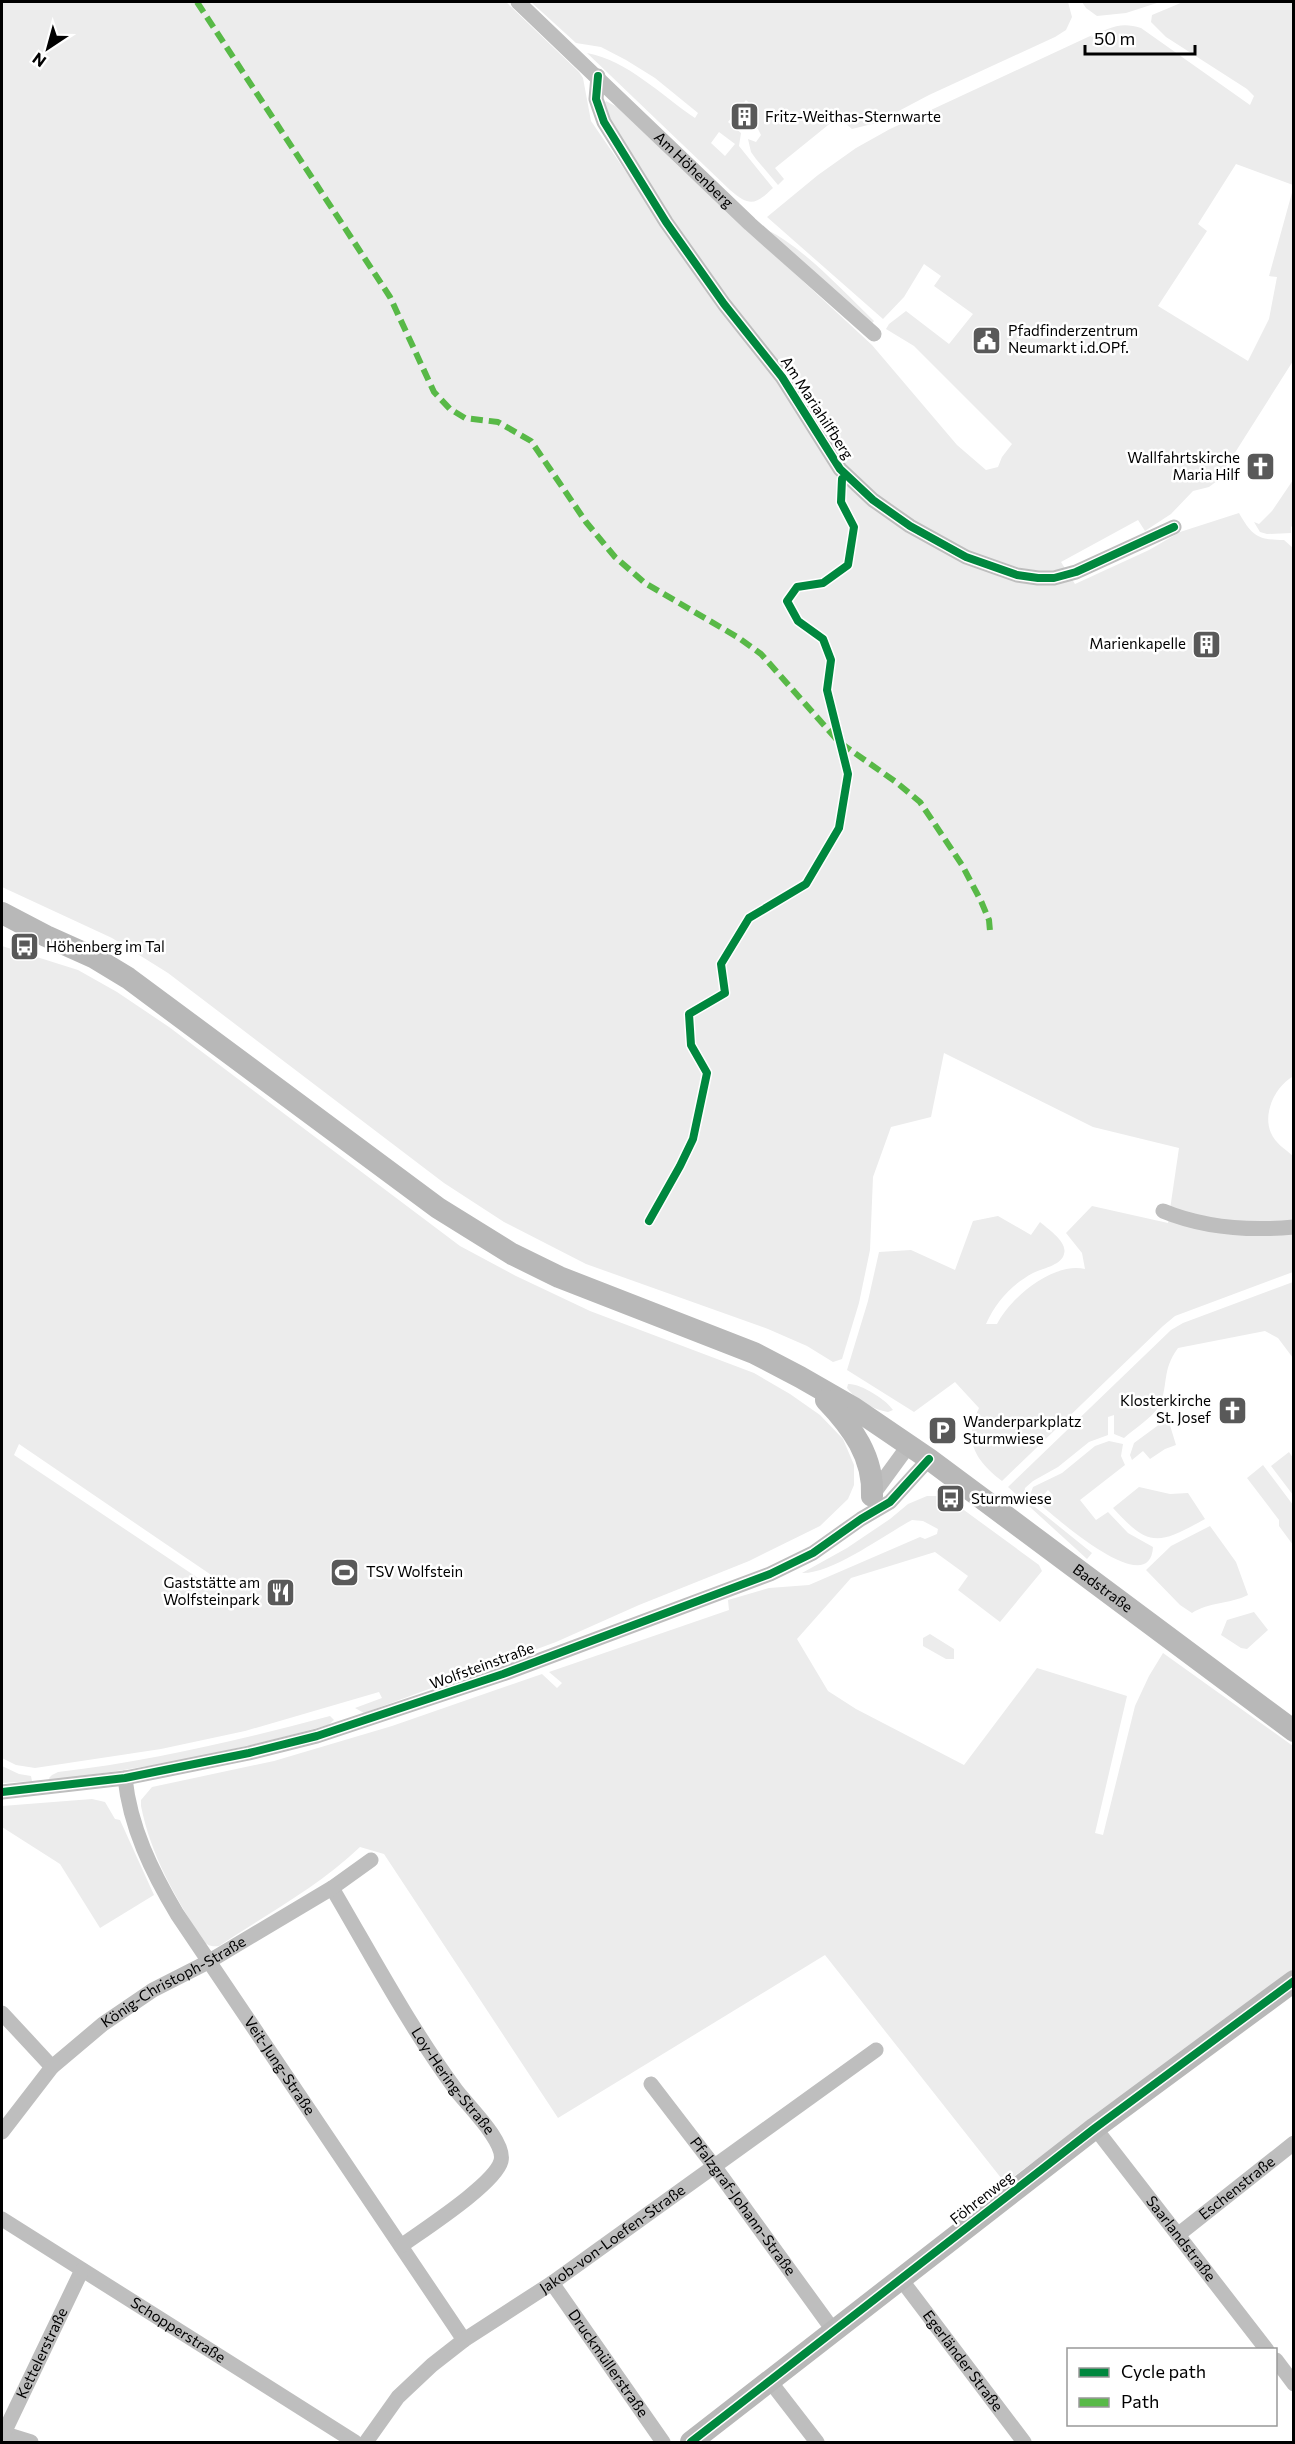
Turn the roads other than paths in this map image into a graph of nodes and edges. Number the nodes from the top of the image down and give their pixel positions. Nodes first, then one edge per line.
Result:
1 (518, 2) edge
2 (598, 76) junction
3 (874, 334) dead end
4 (1174, 527) dead end
5 (2, 913) edge
6 (2, 926) edge
7 (46, 936) junction
8 (1163, 1211) dead end
9 (1293, 1227) edge
10 (800, 1377) junction
11 (909, 1445) junction
12 (929, 1459) junction
13 (872, 1496) junction
14 (861, 1518) junction
15 (1293, 1731) edge
16 (125, 1778) junction
17 (2, 1792) edge
18 (371, 1860) dead end
19 (332, 1888) junction
20 (208, 1962) junction
21 (1293, 1981) edge
22 (2, 2013) edge
23 (876, 2050) dead end
24 (52, 2067) junction
25 (651, 2084) dead end
26 (1095, 2128) junction
27 (2, 2132) edge
28 (1293, 2143) edge
29 (714, 2166) junction
30 (2, 2219) edge
31 (1179, 2234) junction
32 (401, 2246) junction
33 (82, 2270) junction
34 (900, 2278) junction
35 (552, 2283) junction
36 (833, 2330) junction
37 (464, 2340) junction
38 (1266, 2348) edge
39 (1277, 2362) edge
40 (1291, 2374) edge
41 (769, 2380) junction
42 (2, 2435) edge
43 (31, 2442) edge
44 (355, 2442) edge
45 (366, 2442) edge
46 (663, 2442) edge
47 (691, 2442) edge
48 (817, 2442) edge
49 (1024, 2442) edge

1 - 2 street, Am Höhenberg
2 - 3 street, Am Höhenberg
2 - 4 street, Am Mariahilfberg
5 - 7 main road
6 - 7 main road
7 - 10 main road
8 - 9 street
10 - 11 main road, Badstraße
10 - 13 main road
11 - 12 main road, Badstraße
11 - 13 street, Wolfsteinstraße
12 - 14 street, Wolfsteinstraße
12 - 15 main road, Badstraße
13 - 14 street, Wolfsteinstraße
14 - 16 street, Wolfsteinstraße
16 - 17 street, Wolfsteinstraße
16 - 20 street, Veit-Jung-Straße
18 - 19 street, König-Christoph-Straße
19 - 20 street, König-Christoph-Straße
19 - 32 street, Loy-Hering-Straße
20 - 24 street, König-Christoph-Straße
20 - 32 street, Veit-Jung-Straße
21 - 26 main road, Föhrenweg
22 - 24 street
23 - 29 street, Jakob-von-Loefen-Straße
24 - 27 street, König-Christoph-Straße
25 - 29 street, Pfalzgraf-Johann-Straße
26 - 31 street, Saarlandstraße
26 - 34 main road, Föhrenweg
28 - 31 street, Eschenstraße
29 - 35 street, Jakob-von-Loefen-Straße
29 - 36 street, Pfalzgraf-Johann-Straße
30 - 33 street, Schopperstraße
31 - 38 street, Saarlandstraße
32 - 37 street, Veit-Jung-Straße
33 - 42 street, Kettelerstraße
33 - 44 street, Schopperstraße
34 - 36 main road, Föhrenweg
34 - 49 street, Egerländer Straße
35 - 37 street, Jakob-von-Loefen-Straße
35 - 46 street, Druckmüllerstraße
36 - 41 main road, Föhrenweg
37 - 45 street, Jakob-von-Loefen-Straße
39 - 40 street
41 - 47 main road, Föhrenweg
41 - 48 street
42 - 43 street

